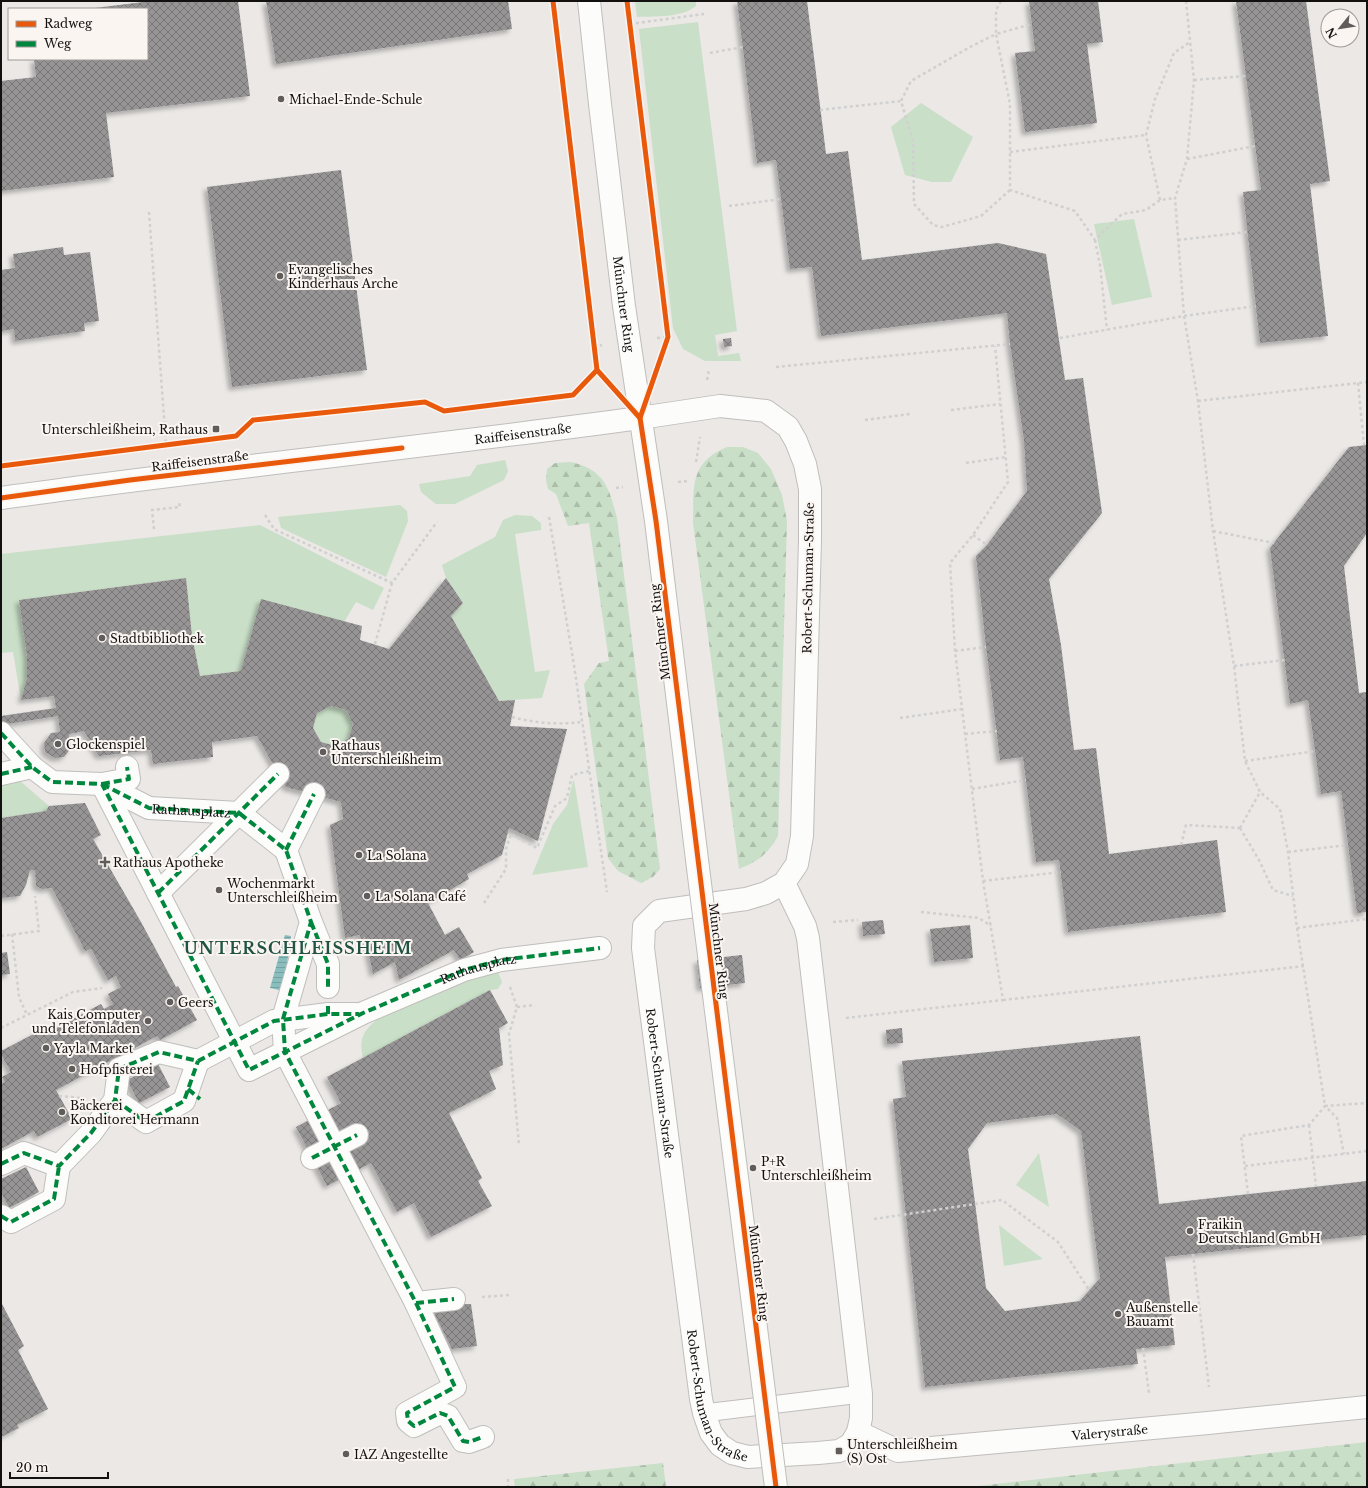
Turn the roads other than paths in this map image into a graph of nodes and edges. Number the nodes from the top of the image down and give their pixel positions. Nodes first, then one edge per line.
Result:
1 (589, 1) edge
2 (640, 418) junction
3 (1, 498) edge
4 (1, 733) edge
5 (32, 767) junction
6 (127, 767) dead end
7 (1, 774) edge
8 (278, 774) dead end
9 (102, 784) junction
10 (314, 794) dead end
11 (239, 813) junction
12 (286, 850) junction
13 (784, 883) junction
14 (158, 893) junction
15 (311, 922) junction
16 (600, 948) dead end
17 (328, 1002) junction
18 (363, 1013) junction
19 (283, 1019) junction
20 (234, 1041) junction
21 (285, 1052) junction
22 (198, 1061) junction
23 (115, 1100) junction
24 (357, 1135) dead end
25 (335, 1146) junction
26 (312, 1158) dead end
27 (1, 1164) edge
28 (59, 1166) junction
29 (1, 1216) edge
30 (454, 1299) dead end
31 (416, 1302) junction
32 (861, 1394) junction
33 (1367, 1406) edge
34 (704, 1413) junction
35 (858, 1432) junction
36 (483, 1437) dead end
37 (776, 1487) edge

1 - 2 street, Münchner Ring
2 - 3 street, Raiffeisenstraße
2 - 13 street, Robert-Schuman-Straße
2 - 37 street, Münchner Ring, bridge
4 - 5 street, Rathausplatz
5 - 7 street
5 - 9 street, Rathausplatz
6 - 9 street, Rathausplatz
8 - 11 street, Rathausplatz
9 - 11 street, Rathausplatz
9 - 14 street, Rathausplatz
10 - 12 street
11 - 12 street, Rathausplatz
11 - 14 street, Rathausplatz
12 - 15 street
13 - 32 street, Robert-Schuman-Straße
13 - 34 street, Robert-Schuman-Straße
14 - 20 street, Rathausplatz
15 - 17 street
15 - 19 street
16 - 18 street, Rathausplatz
17 - 18 street, Rathausplatz
17 - 19 street, Rathausplatz
18 - 21 street, Rathausplatz
19 - 20 street, Rathausplatz
19 - 21 street
20 - 21 street, Rathausplatz
20 - 22 street, Rathausplatz
21 - 25 street
22 - 23 street
22 - 23 street
23 - 28 street
24 - 25 street
25 - 26 street
25 - 31 street
27 - 28 street
28 - 29 street
30 - 31 street
31 - 36 street
32 - 34 lane
32 - 35 street, Robert-Schuman-Straße
33 - 35 street, Valerystraße
34 - 35 street, Robert-Schuman-Straße

